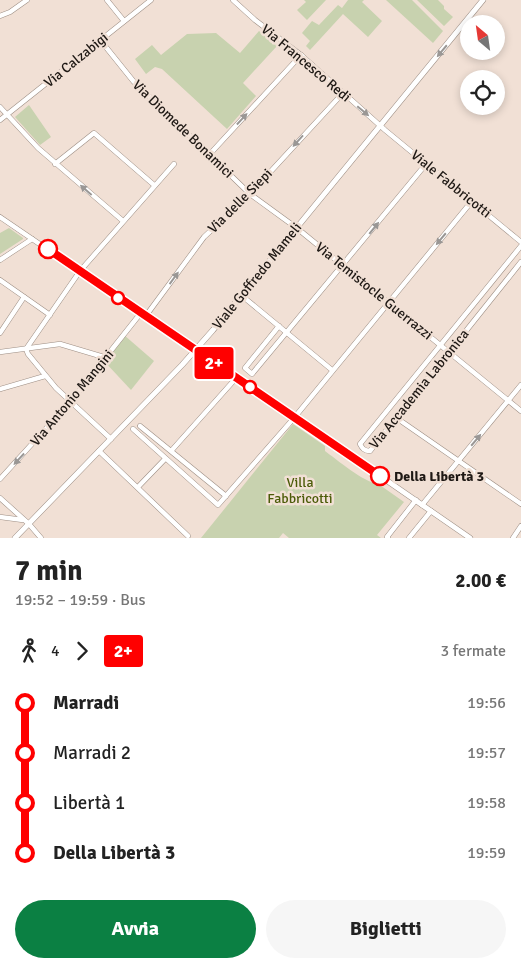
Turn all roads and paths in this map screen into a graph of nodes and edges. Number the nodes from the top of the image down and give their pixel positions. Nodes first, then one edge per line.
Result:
1 (27, 0) edge
2 (107, 0) edge
3 (151, 0) edge
4 (233, 0) edge
5 (483, 0) edge
6 (0, 16) edge
7 (124, 22) junction
8 (101, 40) junction
9 (302, 55) junction
10 (343, 92) junction
11 (0, 107) edge
12 (7, 115) junction
13 (0, 120) edge
14 (380, 126) junction
15 (209, 155) junction
16 (55, 164) junction
17 (174, 164) dead end
18 (426, 164) junction
19 (154, 185) junction
20 (250, 194) junction
21 (472, 201) junction
22 (0, 217) edge
23 (123, 222) junction
24 (296, 228) junction
25 (32, 238) junction
26 (521, 242) edge
27 (520, 249) edge
28 (0, 260) edge
29 (521, 262) edge
30 (343, 266) junction
31 (80, 271) junction
32 (0, 280) edge
33 (241, 295) junction
34 (24, 297) junction
35 (388, 303) junction
36 (50, 314) junction
37 (143, 315) junction
38 (279, 326) junction
39 (0, 333) edge
40 (287, 333) junction
41 (440, 345) junction
42 (26, 349) junction
43 (195, 350) junction
44 (0, 352) edge
45 (449, 353) junction
46 (107, 358) junction
47 (332, 370) junction
48 (45, 376) junction
49 (236, 378) junction
50 (521, 385) edge
51 (0, 389) edge
52 (508, 401) junction
53 (71, 402) junction
54 (521, 412) edge
55 (294, 418) junction
56 (398, 419) dead end
57 (140, 426) dead end
58 (133, 429) dead end
59 (111, 439) junction
60 (172, 450) junction
61 (100, 451) junction
62 (165, 458) junction
63 (458, 461) junction
64 (0, 479) edge
65 (138, 487) junction
66 (226, 496) junction
67 (0, 498) edge
68 (416, 500) junction
69 (521, 504) edge
70 (422, 505) junction
71 (431, 510) junction
72 (0, 517) edge
73 (27, 522) junction
74 (521, 526) edge
75 (188, 536) dead end
76 (15, 538) edge
77 (41, 538) edge
78 (388, 538) edge
79 (408, 538) edge
80 (470, 538) edge
81 (513, 538) edge

1 - 6 street
2 - 7 street
3 - 7 street, Via Calzabigi
4 - 9 street, Via Francesco Redi
5 -> 14 street, Viale Goffredo Mameli
7 - 8 street, Via Calzabigi
8 - 12 street, Via Calzabigi
8 - 15 street, Via Diomede Bonamici
9 - 10 street, Via Francesco Redi
15 -> 9 street
10 -> 14 street, Via Francesco Redi
10 -> 20 street, Via delle Siepi
11 - 12 street
12 - 13 street, Via Calzabigi
12 - 16 street
14 - 18 street, Viale Fabbricotti
14 - 24 street, Viale Goffredo Mameli
15 - 20 street, Via Diomede Bonamici
16 - 19 street
23 -> 16 street
17 - 19 street
18 - 21 street, Viale Fabbricotti
30 -> 18 street
19 - 23 street
20 - 24 street, Via Diomede Bonamici
37 -> 20 street, Via delle Siepi
21 - 26 street, Viale Fabbricotti
21 -> 35 street
22 - 25 street
23 - 31 street
24 - 30 street, Via Temistocle Guerrazzi
24 - 33 street, Viale Goffredo Mameli
25 - 28 street
25 - 31 street
27 - 41 street, Via Accademia Labronica
29 - 45 street, Via Accademia Labronica
30 - 35 street, Via Temistocle Guerrazzi
30 - 40 street
31 - 36 street
31 - 37 street
32 - 34 street
33 - 38 street
33 - 43 street, Viale Goffredo Mameli
34 - 36 street
34 - 39 street
35 - 41 street, Via Temistocle Guerrazzi
35 - 47 street
36 - 42 street
37 - 43 street
37 - 46 street, Via Antonio Mangini
38 - 40 street
38 - 40 street
40 - 47 street
41 - 45 street, Via Temistocle Guerrazzi
41 - 45 street, Via Accademia Labronica
42 - 44 street
42 - 46 street
42 - 48 street
43 - 49 street
43 - 59 street, Viale Goffredo Mameli
45 - 52 street, Via Temistocle Guerrazzi
46 - 53 street, Via Antonio Mangini
47 - 55 street
48 - 51 street
48 - 53 street
49 - 55 street
49 - 60 street
50 - 52 street
52 - 54 street, Via Temistocle Guerrazzi
63 -> 52 street
53 - 59 street
53 -> 64 street, Via Antonio Mangini
55 - 66 street
55 - 68 street
56 - 63 street
57 - 60 street
58 - 62 street
59 - 61 street, Viale Goffredo Mameli
60 - 66 street
61 - 65 street
61 - 73 street, Viale Goffredo Mameli
62 - 65 street
62 - 66 street
63 - 69 street
63 - 70 street
65 - 75 street
67 - 73 street
68 - 70 street
68 - 78 street
70 - 71 street
71 - 79 street
71 - 80 street
72 - 73 street
73 - 76 street, Viale Goffredo Mameli
73 - 77 street
74 - 81 street

